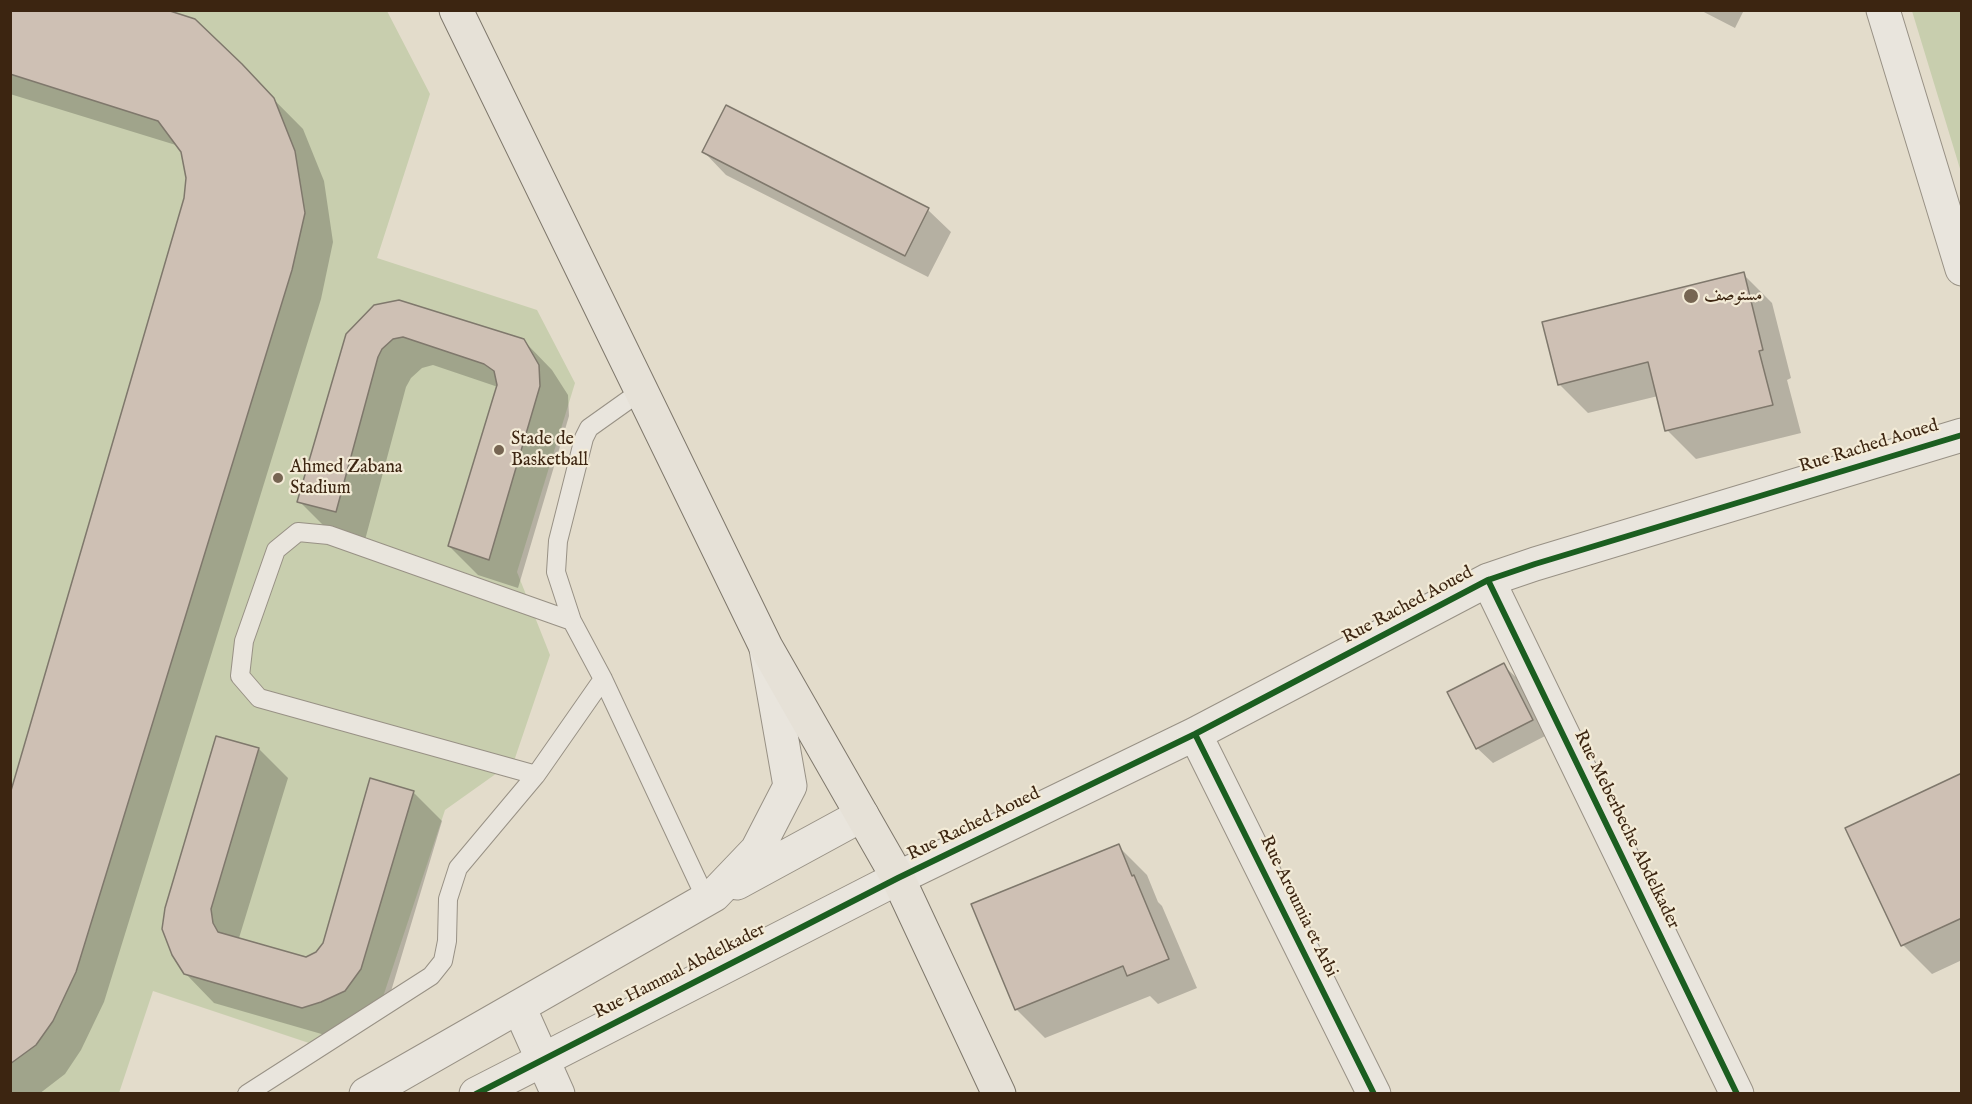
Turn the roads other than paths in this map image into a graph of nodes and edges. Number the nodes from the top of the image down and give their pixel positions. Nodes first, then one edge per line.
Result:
1 (456, 10) edge
2 (1883, 10) edge
3 (1962, 269) edge
4 (641, 391) junction
5 (1962, 435) edge
6 (1488, 580) junction
7 (572, 621) junction
8 (766, 647) junction
9 (603, 680) junction
10 (1195, 734) junction
11 (536, 775) junction
12 (862, 815) junction
13 (898, 878) junction
14 (710, 897) junction
15 (519, 1007) junction
16 (541, 1059) junction
17 (247, 1094) edge
18 (366, 1094) edge
19 (476, 1094) edge
20 (558, 1094) edge
21 (999, 1094) edge
22 (1374, 1094) edge
23 (1737, 1094) edge

1 - 4 main road
2 - 3 street
4 - 7 lane
4 - 8 main road
5 - 6 street, Rue Rached Aoued
6 - 10 street, Rue Rached Aoued
6 - 23 street, Rue Meberbeche Abdelkader
7 - 9 lane
7 - 11 lane
8 - 12 main road
8 - 14 street
9 - 11 lane
9 - 14 lane
10 - 13 street, Rue Rached Aoued
10 - 22 street, Rue Aroumia et Arbi
11 - 17 lane
12 - 13 main road
12 - 14 street
13 - 16 street, Rue Hammal Abdelkader
13 - 21 main road
14 - 15 street
15 - 16 street
15 - 18 street
16 - 19 street, Rue Hammal Abdelkader
16 - 20 street

